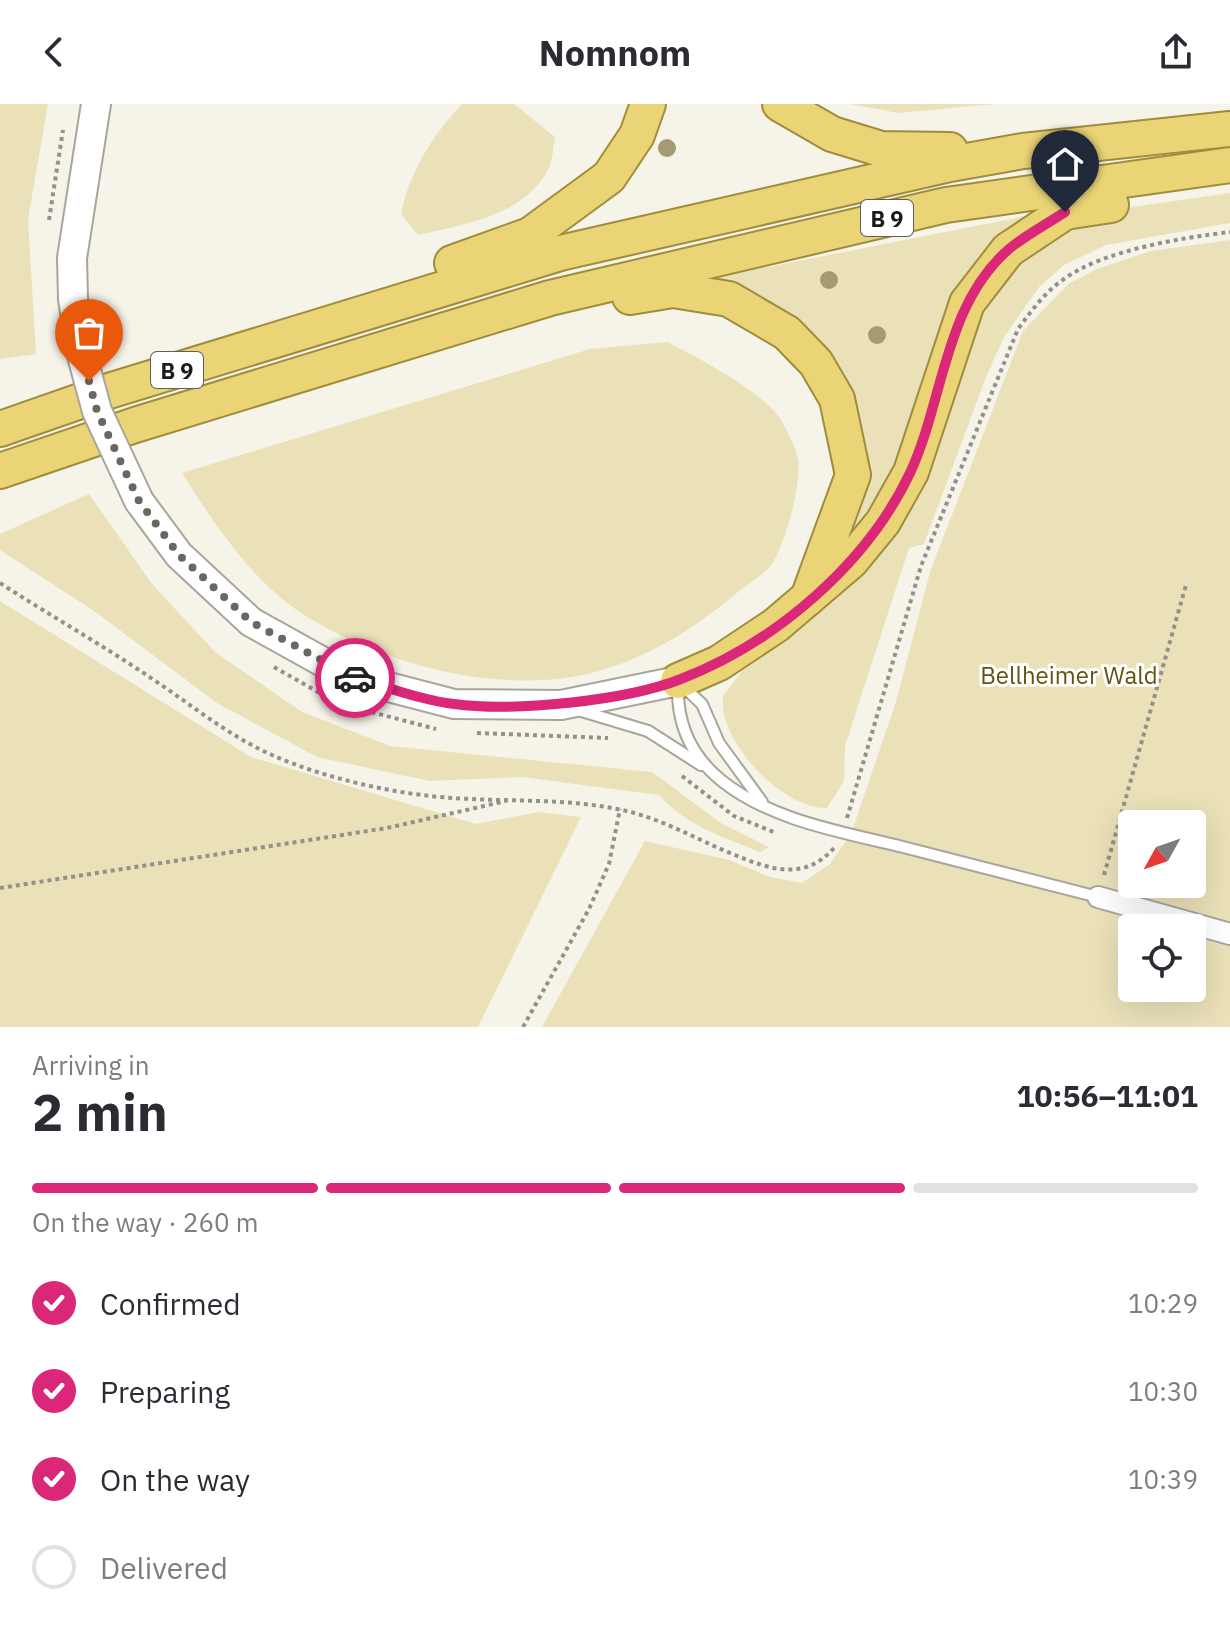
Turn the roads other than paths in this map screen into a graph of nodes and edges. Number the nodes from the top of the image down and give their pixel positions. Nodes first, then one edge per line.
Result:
1 (96, 104) edge
2 (648, 104) edge
3 (780, 104) edge
4 (1230, 129) edge
5 (1023, 151) junction
6 (1230, 165) edge
7 (1230, 184) edge
8 (550, 298) junction
9 (355, 315) junction
10 (0, 429) edge
11 (0, 471) edge
12 (806, 603) junction
13 (678, 681) junction
14 (561, 705) junction
15 (710, 770) junction
16 (766, 807) junction
17 (1098, 897) joint
18 (1230, 934) edge

1 - 14 main road, bridge
2 - 9 highway, B 9
3 - 5 highway, B 9
4 - 5 highway, B 9
5 - 9 highway, B 9
6 - 8 highway, B 9
7 - 12 highway
8 - 11 highway, B 9
8 - 12 highway, B 9
9 - 10 highway, B 9
12 - 13 highway
13 - 14 main road
13 - 15 lane
13 - 16 lane
14 - 15 lane
15 - 16 lane
16 - 17 lane
17 - 18 street

